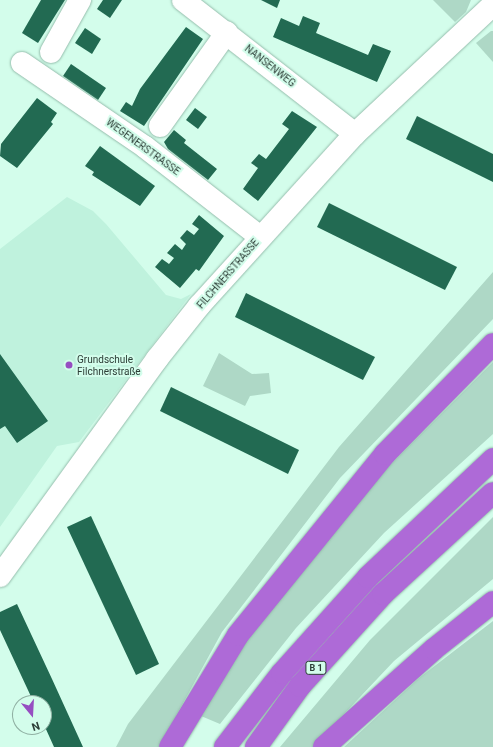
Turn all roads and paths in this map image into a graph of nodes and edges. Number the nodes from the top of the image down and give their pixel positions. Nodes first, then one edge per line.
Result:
1 (80, 0) edge
2 (183, 0) edge
3 (493, 6) edge
4 (227, 32) junction
5 (51, 52) dead end
6 (22, 63) dead end
7 (160, 126) dead end
8 (355, 134) junction
9 (260, 236) junction
10 (493, 344) edge
11 (493, 459) edge
12 (493, 493) edge
13 (0, 576) edge
14 (493, 602) edge
15 (170, 747) edge
16 (224, 747) edge
17 (256, 747) edge
18 (324, 747) edge

1 - 5 street
2 - 4 street, NANSENWEG
3 - 8 street, FILCHNERSTRASSE
4 - 7 street
4 - 8 street, NANSENWEG
6 - 9 street, WEGENERSTRASSE
8 - 9 street, FILCHNERSTRASSE
9 - 13 street, FILCHNERSTRASSE
10 - 15 highway
11 - 16 highway
12 - 17 highway, B 1
14 - 18 highway

